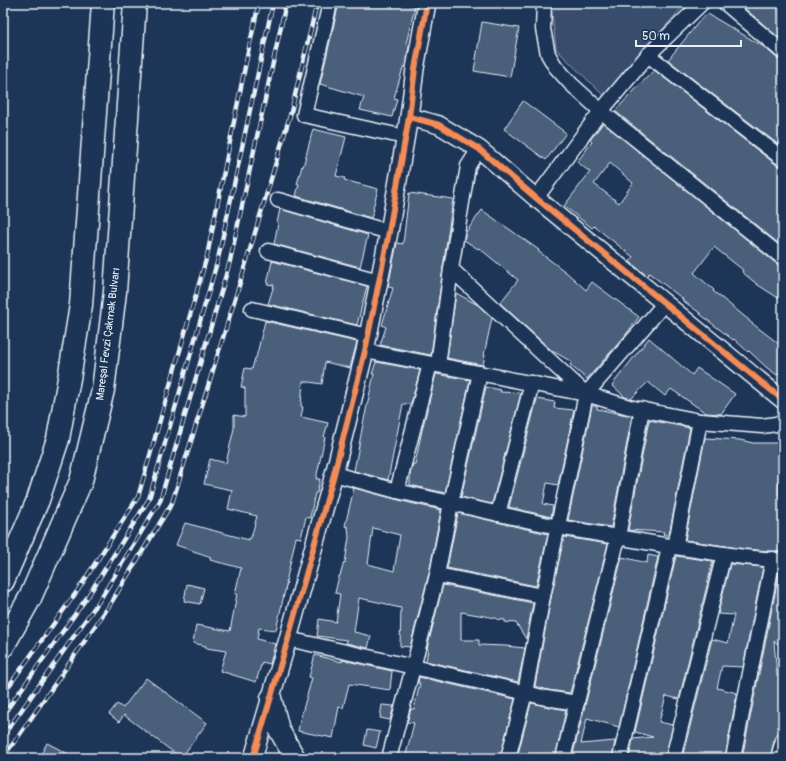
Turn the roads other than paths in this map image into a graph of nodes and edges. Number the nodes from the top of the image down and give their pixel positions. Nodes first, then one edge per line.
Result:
1 (103, 3) edge
2 (135, 3) edge
3 (330, 3) edge
4 (427, 3) edge
5 (544, 3) edge
6 (702, 3) edge
7 (725, 3) edge
8 (783, 52) edge
9 (648, 55) junction
10 (601, 110) junction
11 (409, 118) junction
12 (405, 137) junction
13 (479, 149) junction
14 (783, 159) edge
15 (536, 198) junction
16 (278, 200) dead end
17 (389, 232) junction
18 (268, 251) dead end
19 (783, 258) edge
20 (452, 269) junction
21 (379, 281) junction
22 (664, 304) junction
23 (252, 308) dead end
24 (367, 344) junction
25 (434, 364) junction
26 (480, 373) junction
27 (532, 383) junction
28 (586, 394) junction
29 (783, 400) edge
30 (642, 409) junction
31 (700, 421) junction
32 (783, 424) edge
33 (334, 474) junction
34 (397, 491) junction
35 (451, 503) junction
36 (498, 514) junction
37 (557, 526) junction
38 (618, 537) junction
39 (672, 547) junction
40 (724, 554) junction
41 (778, 560) edge
42 (437, 575) junction
43 (3, 581) edge
44 (543, 596) junction
45 (288, 639) junction
46 (3, 646) edge
47 (413, 667) junction
48 (525, 693) junction
49 (271, 698) junction
50 (577, 703) junction
51 (783, 740) edge
52 (253, 758) edge
53 (295, 758) edge
54 (389, 758) edge
55 (508, 758) edge
56 (563, 758) edge
57 (620, 758) edge
58 (673, 758) edge
59 (733, 758) edge
60 (778, 758) edge

1 - 43 main road
2 - 46 main road, Mareşal Fevzi Çakmak Bulvarı
3 - 12 street
4 - 11 street
5 - 10 street
6 - 9 street
7 - 8 street
9 - 10 street
9 - 14 street
10 - 15 street
10 - 19 street
11 - 12 street
11 - 13 street
12 - 17 street
13 - 15 street
13 - 20 street
15 - 22 street
16 - 17 street
17 - 21 street
18 - 21 street
20 - 25 street
20 - 28 street
21 - 24 street
22 - 28 street
22 - 29 street
23 - 24 street
24 - 25 street
24 - 33 street
25 - 26 street
25 - 34 street
26 - 27 street
26 - 35 street
27 - 28 street
27 - 36 street
28 - 30 street
28 - 37 street
30 - 31 street
30 - 38 street
31 - 32 street
31 - 39 street
33 - 34 street
33 - 45 street
34 - 35 street
35 - 36 street
35 - 42 street
36 - 37 street
37 - 38 street
37 - 44 street
38 - 39 street
38 - 50 street
39 - 40 street
39 - 57 street
40 - 41 street
40 - 58 street
41 - 59 street
42 - 44 street
42 - 47 street
44 - 48 street
45 - 47 street
45 - 49 street
47 - 48 street
47 - 54 street
48 - 50 street
48 - 55 street
49 - 52 street
49 - 53 main road
50 - 56 street
51 - 60 street

